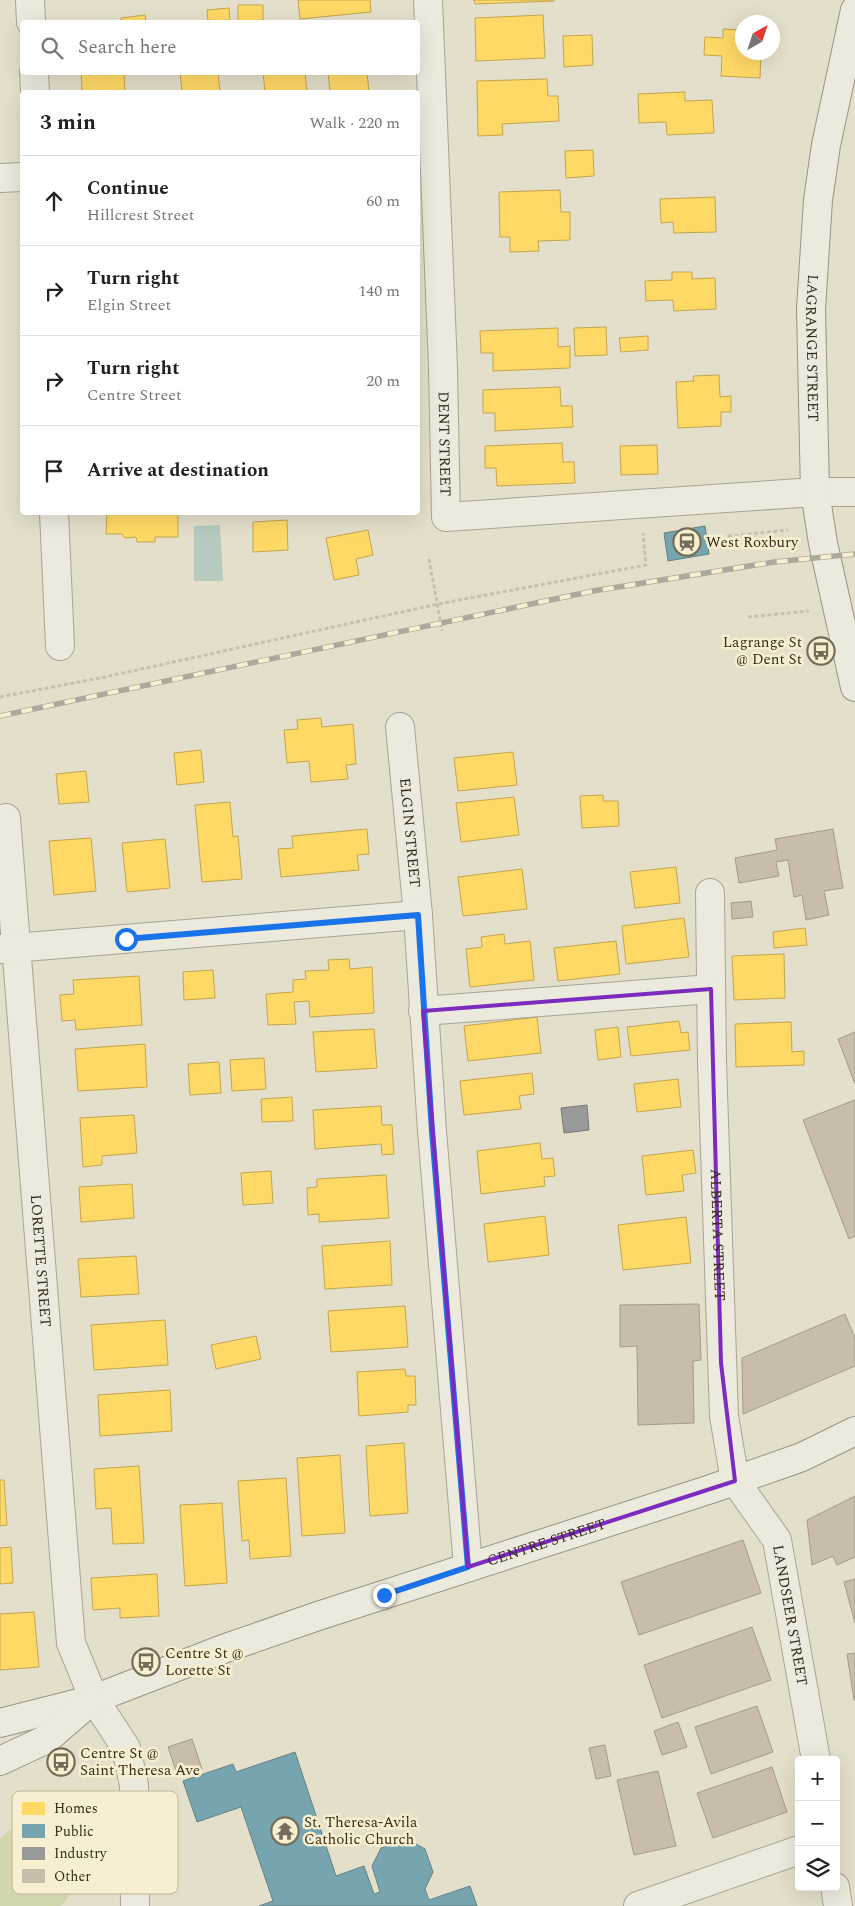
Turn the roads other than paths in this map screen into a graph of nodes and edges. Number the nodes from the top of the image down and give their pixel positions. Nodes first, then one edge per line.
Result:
1 (30, 0) edge
2 (428, 0) edge
3 (855, 10) edge
4 (31, 20) edge
5 (34, 75) edge
6 (35, 90) edge
7 (426, 163) edge
8 (20, 177) edge
9 (0, 178) edge
10 (815, 492) junction
11 (855, 492) edge
12 (54, 515) edge
13 (60, 646) dead end
14 (855, 687) edge
15 (400, 727) dead end
16 (6, 818) dead end
17 (710, 893) dead end
18 (418, 915) junction
19 (8, 949) edge
20 (710, 989) junction
21 (423, 1011) junction
22 (855, 1431) edge
23 (735, 1481) junction
24 (468, 1567) junction
25 (94, 1698) junction
26 (0, 1723) edge
27 (815, 1756) edge
28 (0, 1761) edge
29 (134, 1791) edge
30 (795, 1851) edge
31 (836, 1891) edge
32 (638, 1906) edge
33 (838, 1906) edge

1 - 4 street
2 - 7 street, DENT STREET
3 - 10 street, LAGRANGE STREET
5 - 6 street
7 - 10 street, DENT STREET
8 - 9 street
10 - 11 street
10 - 14 street, LAGRANGE STREET
12 - 13 street
15 - 18 street, ELGIN STREET
16 - 19 street, LORETTE STREET
17 - 20 street, ALBERTA STREET
18 - 19 street
18 - 21 street, ELGIN STREET
19 - 25 street, LORETTE STREET
20 - 21 street
20 - 23 street, ALBERTA STREET
21 - 24 street, ELGIN STREET
22 - 23 street, CENTRE STREET
23 - 24 street, CENTRE STREET
23 - 27 street, LANDSEER STREET
24 - 25 street, CENTRE STREET
25 - 26 street, CENTRE STREET
25 - 28 street, CENTRE STREET
25 - 29 street, LORETTE STREET
30 - 32 street
31 - 33 street

